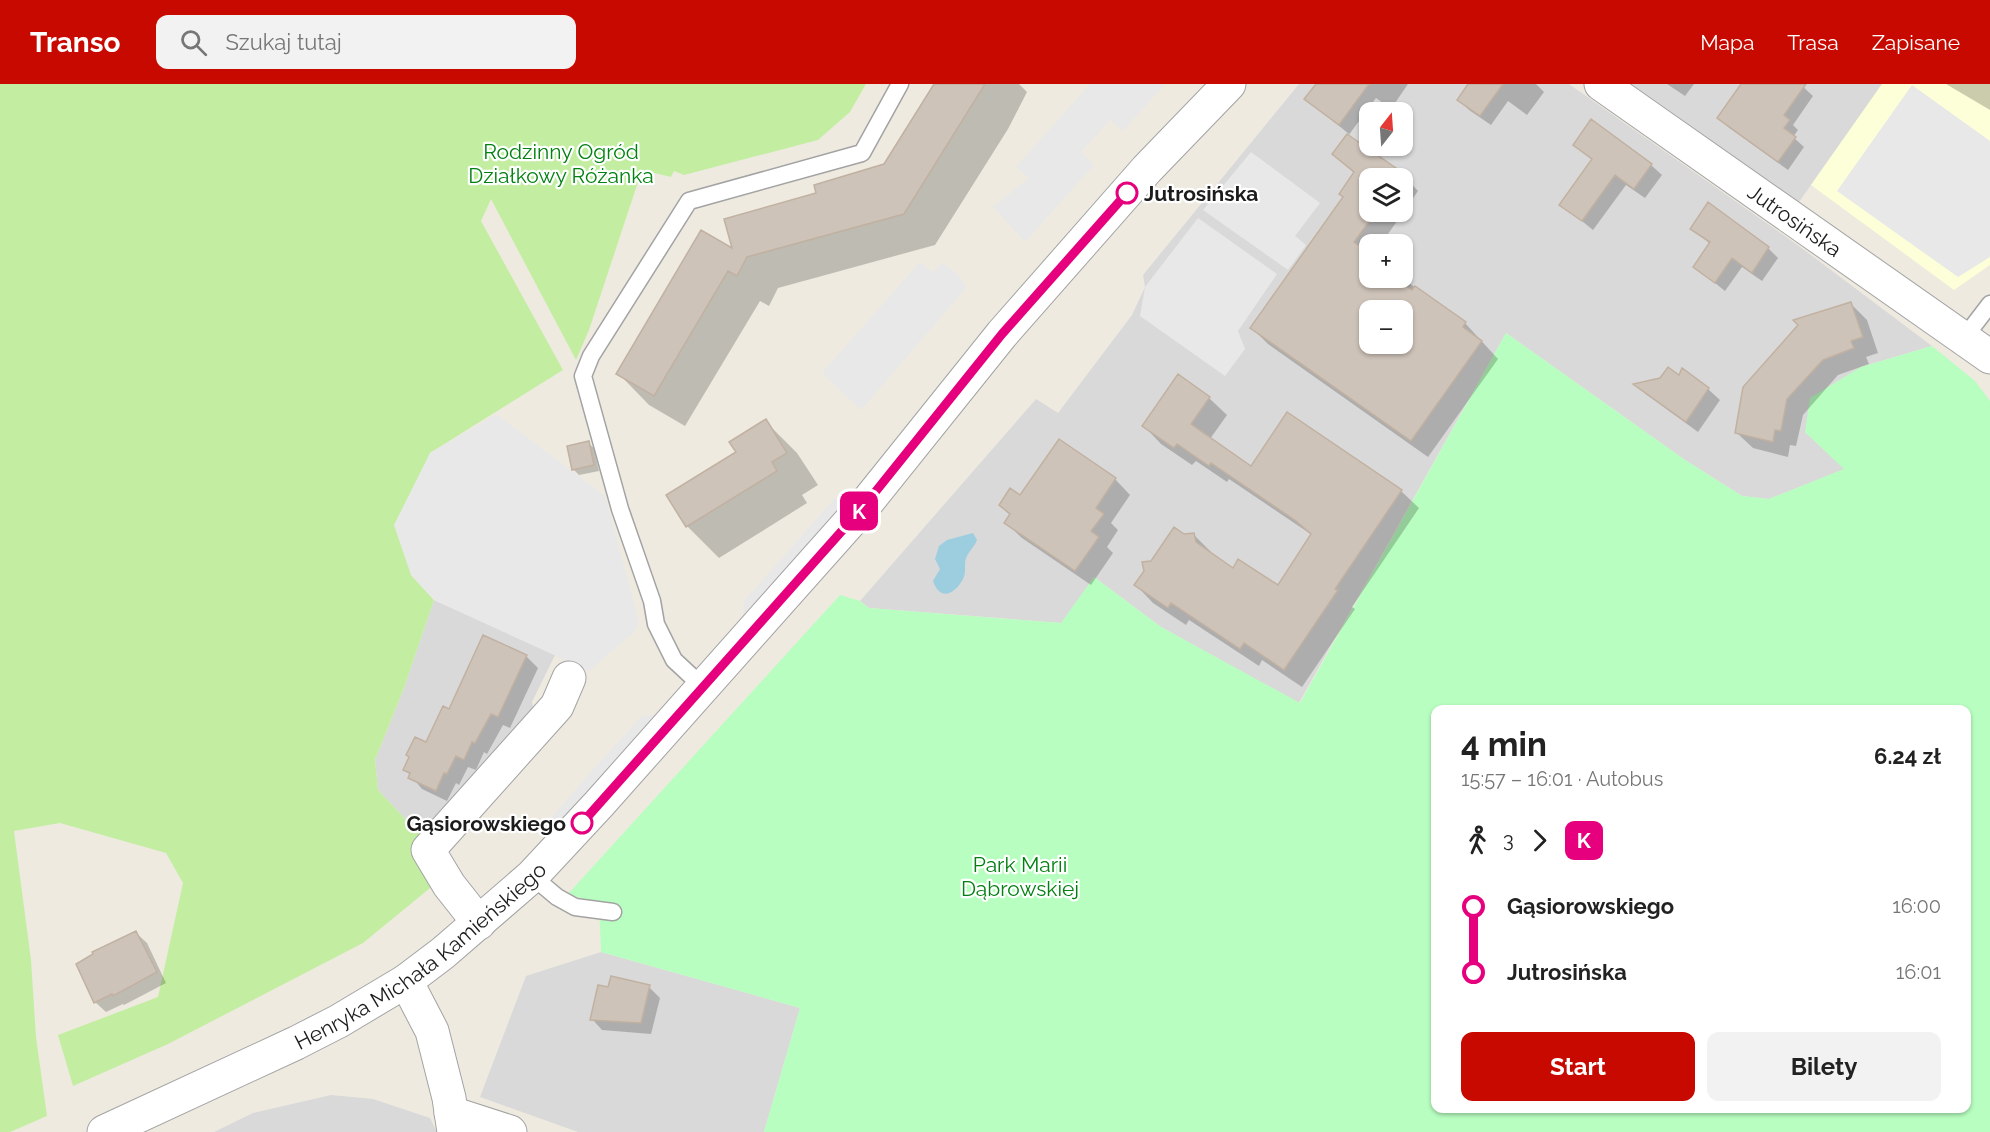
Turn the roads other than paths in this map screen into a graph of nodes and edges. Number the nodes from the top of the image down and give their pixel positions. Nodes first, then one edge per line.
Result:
1 (900, 84) edge
2 (1229, 84) edge
3 (1601, 84) edge
4 (1990, 304) edge
5 (1977, 348) edge
6 (569, 678) dead end
7 (703, 687) junction
8 (532, 876) junction
9 (614, 912) dead end
10 (479, 922) junction
11 (406, 981) junction
12 (453, 1123) edge
13 (104, 1132) edge
14 (510, 1132) edge

1 - 7 lane
2 - 7 street, Henryka Michała Kamieńskiego
3 - 5 street, Jutrosińska
4 - 5 lane
6 - 10 street
7 - 8 street, Henryka Michała Kamieńskiego
8 - 9 lane
8 - 10 street, Henryka Michała Kamieńskiego
10 - 11 street, Henryka Michała Kamieńskiego
11 - 12 street
11 - 13 street, Henryka Michała Kamieńskiego
12 - 14 street

